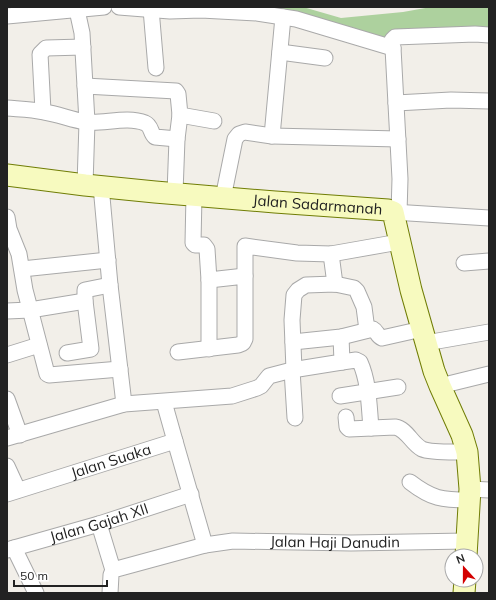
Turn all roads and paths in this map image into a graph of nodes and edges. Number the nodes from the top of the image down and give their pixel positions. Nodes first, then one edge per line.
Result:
1 (104, 7) edge
2 (119, 7) edge
3 (76, 9) edge
4 (151, 9) junction
5 (169, 9) edge
6 (7, 16) edge
7 (283, 17) junction
8 (489, 35) edge
9 (83, 47) junction
10 (393, 48) junction
11 (280, 52) junction
12 (325, 58) dead end
13 (156, 68) dead end
14 (85, 86) junction
15 (489, 101) edge
16 (396, 103) junction
17 (7, 108) edge
18 (43, 111) junction
19 (180, 115) junction
20 (214, 121) dead end
21 (87, 122) junction
22 (272, 136) junction
23 (177, 139) junction
24 (398, 139) junction
25 (7, 175) edge
26 (93, 186) junction
27 (184, 194) junction
28 (223, 198) junction
29 (396, 212) junction
30 (7, 217) edge
31 (489, 218) edge
32 (399, 242) junction
33 (331, 254) junction
34 (16, 260) edge
35 (108, 260) junction
36 (489, 261) edge
37 (464, 263) dead end
38 (245, 276) junction
39 (209, 280) junction
40 (335, 284) junction
41 (110, 285) junction
42 (85, 301) junction
43 (30, 310) junction
44 (7, 311) edge
45 (368, 330) junction
46 (489, 332) edge
47 (424, 336) junction
48 (341, 337) junction
49 (293, 342) junction
50 (39, 344) junction
51 (91, 349) junction
52 (209, 350) junction
53 (178, 352) dead end
54 (67, 353) dead end
55 (7, 355) edge
56 (342, 362) junction
57 (120, 369) junction
58 (293, 370) junction
59 (94, 371) junction
60 (489, 374) edge
61 (440, 386) junction
62 (398, 387) dead end
63 (368, 391) junction
64 (340, 396) dead end
65 (7, 399) edge
66 (164, 402) junction
67 (124, 404) junction
68 (346, 417) dead end
69 (295, 418) dead end
70 (371, 428) junction
71 (14, 436) edge
72 (175, 441) junction
73 (466, 452) junction
74 (7, 466) edge
75 (410, 482) dead end
76 (13, 492) edge
77 (476, 493) edge
78 (191, 494) junction
79 (99, 524) junction
80 (205, 545) junction
81 (466, 548) edge
82 (10, 549) edge
83 (113, 570) junction
84 (36, 593) edge
85 (110, 593) edge

1 - 3 street
2 - 4 street
3 - 6 street
3 - 9 street
4 - 5 street
4 - 13 street
5 - 7 street
7 - 10 street
7 - 11 street
8 - 10 street
9 - 14 street
9 - 18 street
10 - 16 street
11 - 12 street
11 - 22 street
14 - 19 street
14 - 21 street
15 - 16 street
16 - 24 street
17 - 18 street
18 - 21 street
19 - 20 street
19 - 23 street
21 - 23 street
21 - 26 street
22 - 24 street
22 - 28 street
23 - 27 street
24 - 29 street
25 - 26 main road, Jalan Sadarmanah
26 - 27 main road, Jalan Sadarmanah
26 - 35 street
27 - 28 main road, Jalan Sadarmanah
27 - 39 street
28 - 29 main road, Jalan Sadarmanah
29 - 31 street
29 - 32 main road, Jalan Sadarmanah
30 - 34 street
32 - 33 street
32 - 47 main road, Jalan Sadarmanah
33 - 38 street
33 - 40 street
34 - 35 street
34 - 43 street
35 - 41 street
36 - 37 street
38 - 39 street
38 - 52 street
39 - 52 street
40 - 45 street
40 - 49 street
41 - 42 street
41 - 57 street
42 - 43 street
42 - 51 street
43 - 44 street
43 - 50 street
45 - 47 street
45 - 48 street
46 - 47 street
47 - 61 main road, Jalan Sadarmanah
48 - 49 street
48 - 56 street
49 - 58 street
50 - 55 street
50 - 59 street
51 - 54 street
51 - 59 street
52 - 53 street
56 - 58 street
56 - 63 street
57 - 59 street
57 - 67 street
58 - 66 street
58 - 69 street
60 - 61 street
61 - 73 main road, Jalan Sadarmanah
62 - 63 street
63 - 64 street
63 - 70 street
65 - 71 street
66 - 67 street
66 - 72 street
67 - 71 street
68 - 70 street
70 - 73 street
72 - 76 street, Jalan Suaka
72 - 78 street
73 - 77 main road, Jalan Sadarmanah
74 - 76 street
75 - 77 street
77 - 81 main road, Jalan Sadarmanah
78 - 79 street, Jalan Gajah XII
78 - 80 street
79 - 82 street, Jalan Gajah XII
79 - 83 street
80 - 81 street, Jalan Haji Danudin
80 - 83 street, Jalan Haji Danudin
82 - 84 street
83 - 85 street

